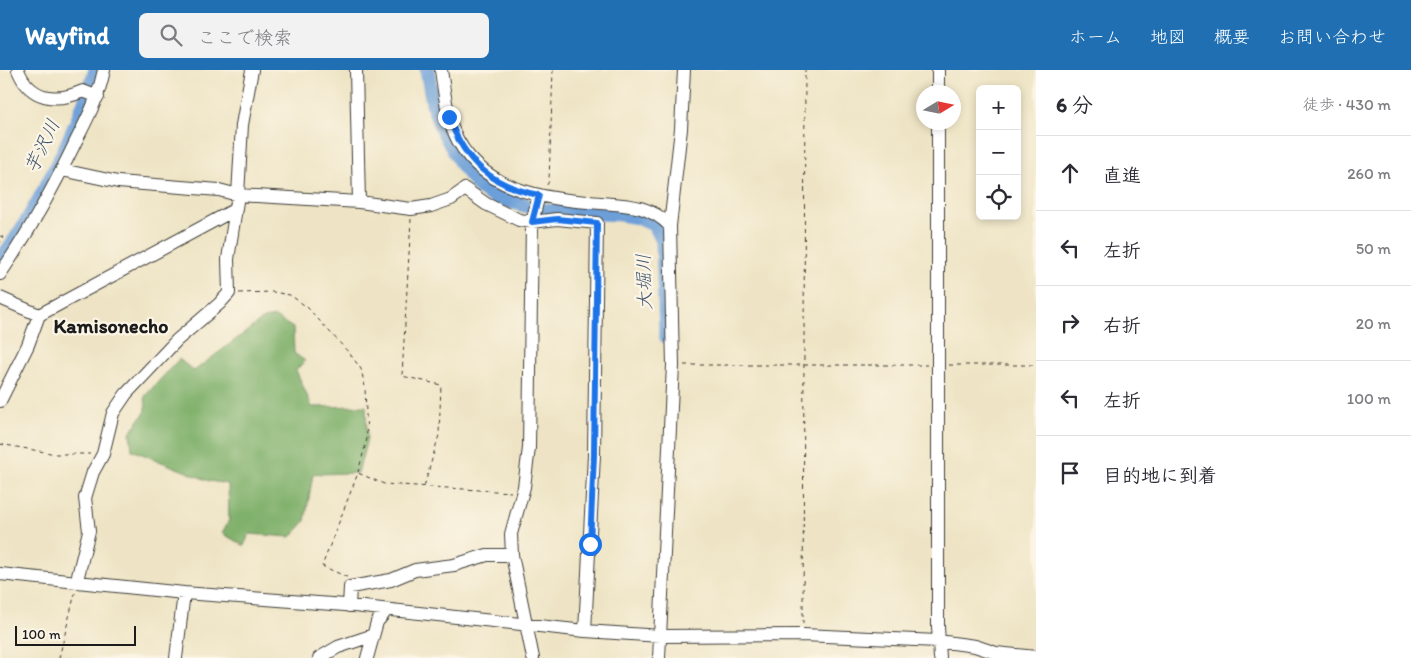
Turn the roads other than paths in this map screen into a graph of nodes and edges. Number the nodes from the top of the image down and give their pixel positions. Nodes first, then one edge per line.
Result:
1 (18, 70) edge
2 (104, 70) edge
3 (252, 70) edge
4 (356, 70) edge
5 (441, 70) edge
6 (684, 70) edge
7 (938, 70) edge
8 (938, 85) edge
9 (91, 94) junction
10 (938, 130) edge
11 (62, 170) junction
12 (238, 195) junction
13 (539, 195) junction
14 (359, 202) junction
15 (236, 209) junction
16 (532, 222) junction
17 (670, 226) junction
18 (0, 274) edge
19 (0, 298) edge
20 (39, 315) junction
21 (0, 401) edge
22 (512, 555) junction
23 (0, 574) edge
24 (77, 580) junction
25 (184, 593) junction
26 (349, 606) junction
27 (387, 610) junction
28 (526, 625) junction
29 (585, 631) junction
30 (371, 636) junction
31 (661, 636) junction
32 (938, 641) junction
33 (1036, 657) edge
34 (176, 658) edge
35 (319, 658) edge
36 (366, 658) edge
37 (533, 658) edge
38 (659, 658) edge
39 (940, 658) edge

1 - 9 street
2 - 9 street
3 - 12 street
4 - 14 street
5 - 13 street
6 - 17 street
7 - 8 street
9 - 11 street
10 - 32 street
11 - 12 street
11 - 18 street
12 - 14 street
12 - 15 street
13 - 16 street
13 - 17 street
14 - 16 street
15 - 20 street
15 - 24 street
16 - 22 street
16 - 29 street
17 - 31 street
19 - 20 street
20 - 21 street
22 - 26 street
22 - 28 street
23 - 24 street
24 - 25 street
25 - 26 street
25 - 34 street
26 - 27 street
27 - 28 street
27 - 30 street
28 - 29 street
28 - 37 street
29 - 31 street
30 - 35 street
30 - 36 street
31 - 32 street
31 - 38 street
32 - 33 street
32 - 39 street

